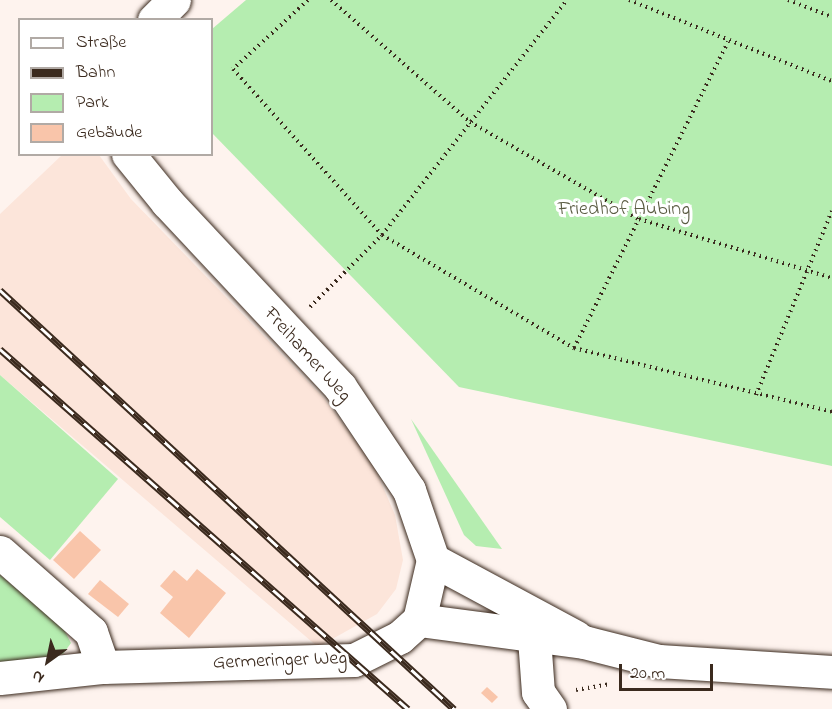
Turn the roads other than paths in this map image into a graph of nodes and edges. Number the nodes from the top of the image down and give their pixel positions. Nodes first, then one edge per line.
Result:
1 (174, 0) edge
2 (156, 18) edge
3 (130, 156) edge
4 (0, 552) edge
5 (433, 560) junction
6 (419, 620) junction
7 (534, 638) junction
8 (584, 642) junction
9 (103, 667) junction
10 (832, 672) edge
11 (0, 678) edge
12 (550, 709) edge

1 - 2 street
3 - 5 street, Freihamer Weg
4 - 9 street
5 - 6 street
5 - 8 street
6 - 7 street
6 - 9 street, Germeringer Weg
7 - 8 street
7 - 12 street
8 - 10 street
9 - 11 street, Germeringer Weg

